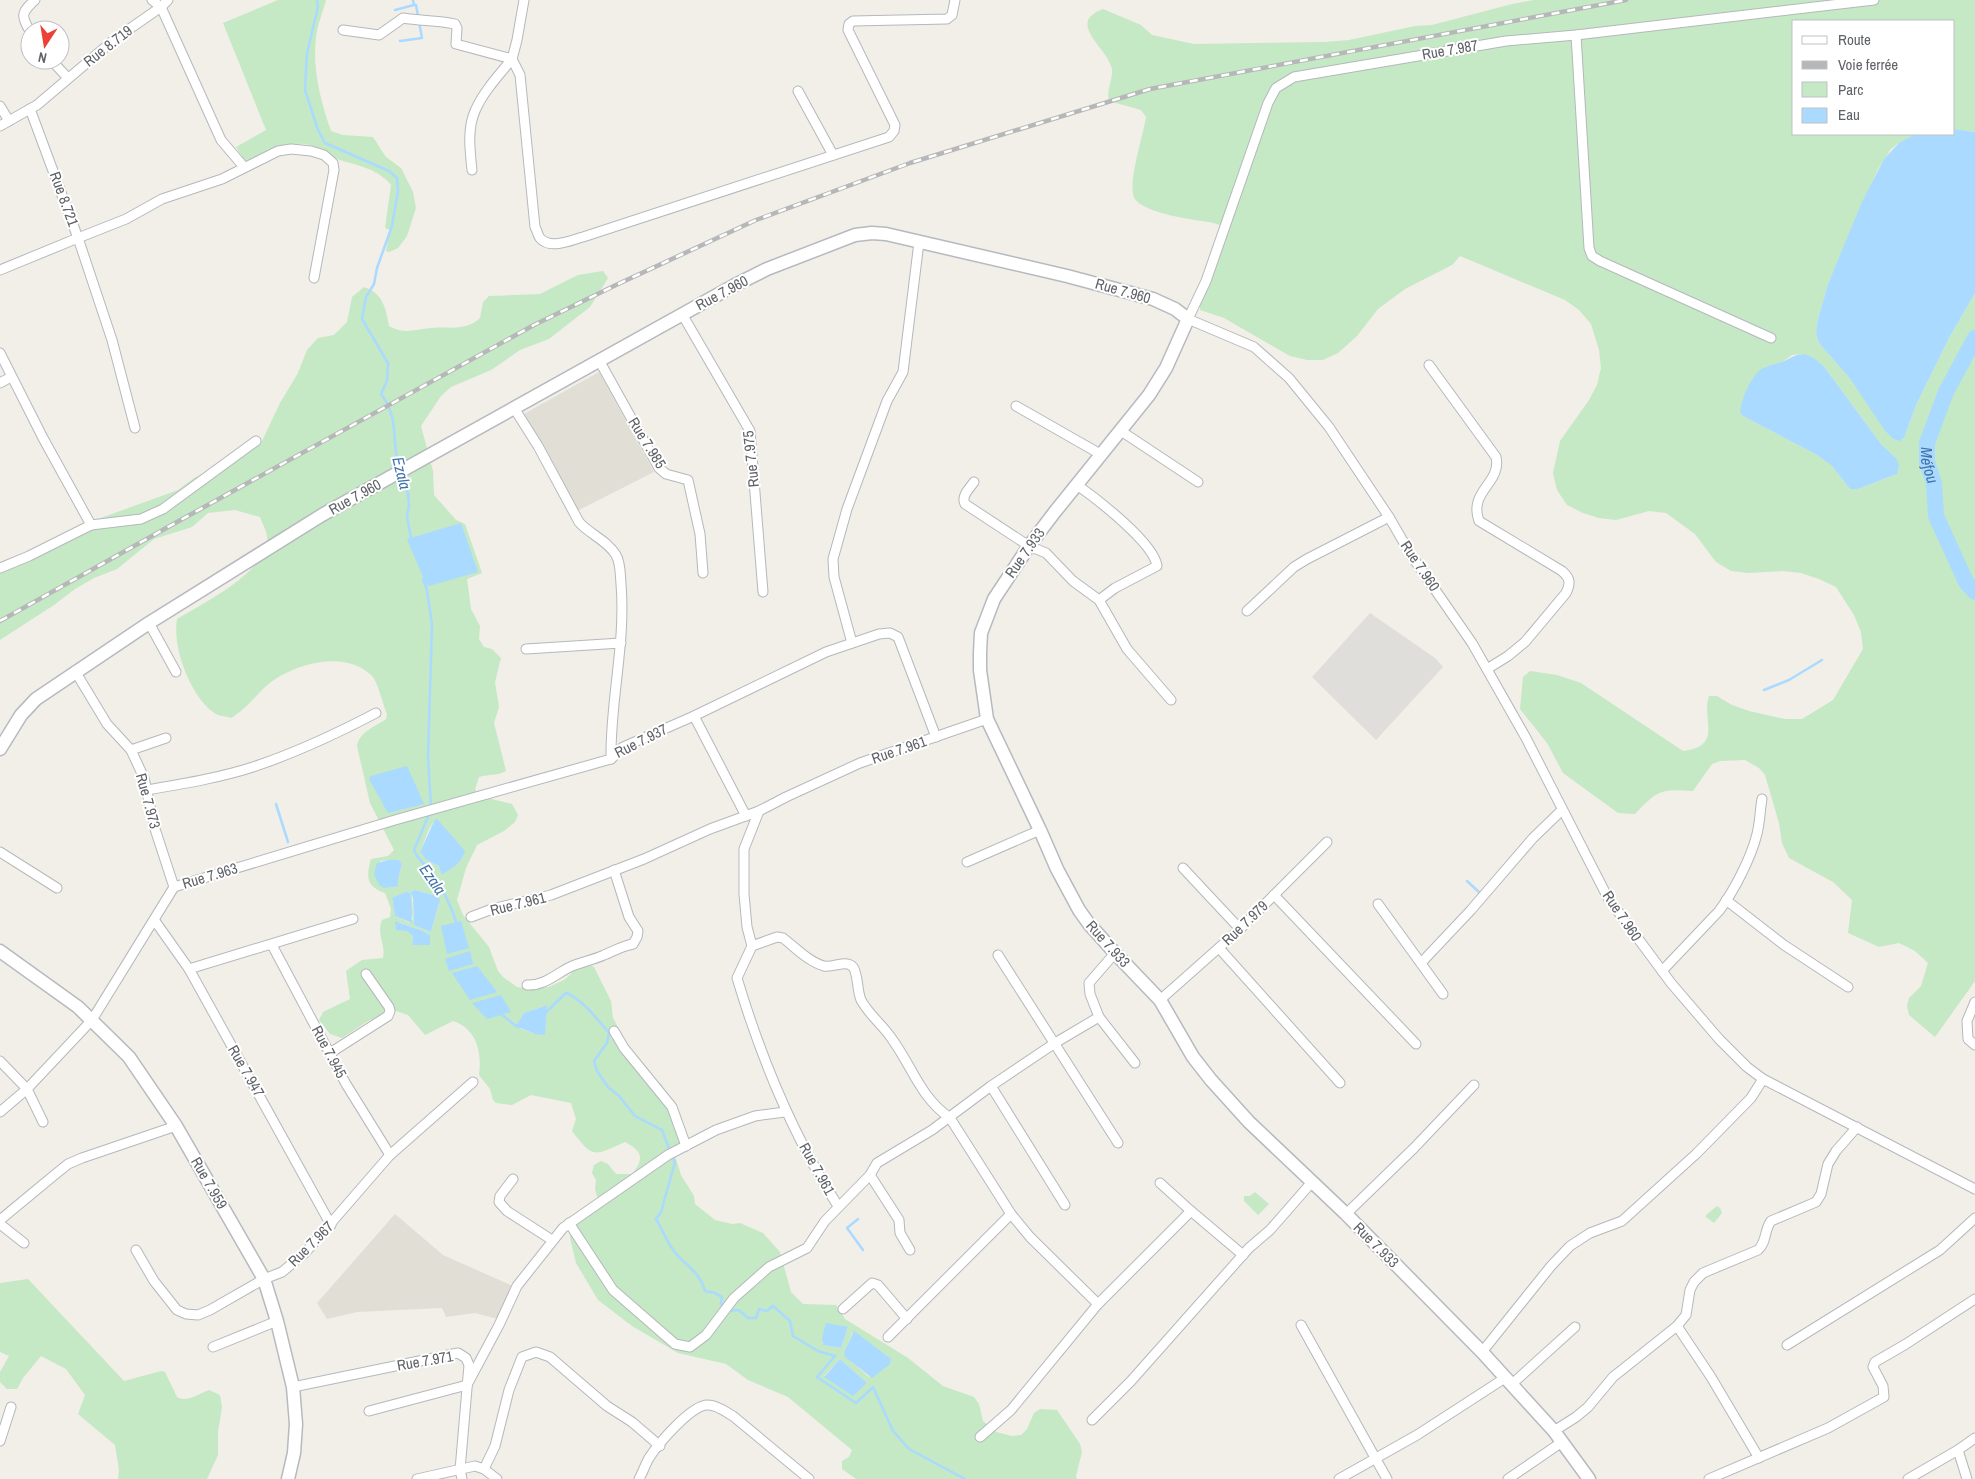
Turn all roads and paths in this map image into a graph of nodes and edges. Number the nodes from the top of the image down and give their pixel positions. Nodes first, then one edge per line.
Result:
1 (36, 0) edge
2 (152, 0) edge
3 (168, 0) edge
4 (524, 0) edge
5 (955, 0) edge
6 (1874, 0) edge
7 (161, 7) junction
8 (24, 20) edge
9 (343, 30) dead end
10 (1576, 35) junction
11 (512, 60) junction
12 (60, 70) edge
13 (68, 78) junction
14 (798, 91) dead end
15 (0, 106) edge
16 (30, 109) junction
17 (9, 121) junction
18 (0, 126) edge
19 (833, 155) junction
20 (244, 167) junction
21 (472, 170) dead end
22 (78, 238) junction
23 (919, 242) junction
24 (0, 270) edge
25 (314, 278) dead end
26 (682, 314) junction
27 (1188, 319) junction
28 (1771, 338) dead end
29 (0, 353) edge
30 (600, 362) junction
31 (1430, 365) dead end
32 (11, 377) junction
33 (0, 383) edge
34 (1016, 406) dead end
35 (514, 408) junction
36 (136, 428) dead end
37 (1121, 431) junction
38 (256, 441) dead end
39 (1102, 455) junction
40 (974, 482) dead end
41 (1198, 482) dead end
42 (1077, 484) junction
43 (1389, 517) junction
44 (91, 524) junction
45 (1029, 546) junction
46 (0, 568) edge
47 (703, 573) dead end
48 (763, 592) dead end
49 (1099, 600) junction
50 (1248, 611) dead end
51 (150, 622) junction
52 (621, 643) junction
53 (852, 643) junction
54 (526, 649) dead end
55 (1487, 669) junction
56 (75, 672) junction
57 (176, 672) dead end
58 (1171, 700) dead end
59 (376, 713) dead end
60 (694, 716) junction
61 (987, 719) junction
62 (936, 737) junction
63 (166, 738) dead end
64 (1, 743) edge
65 (132, 750) junction
66 (611, 759) junction
67 (147, 790) junction
68 (1762, 799) dead end
69 (1562, 810) junction
70 (759, 811) junction
71 (746, 816) junction
72 (1040, 830) junction
73 (1327, 842) dead end
74 (0, 852) edge
75 (967, 862) dead end
76 (1184, 868) dead end
77 (614, 870) junction
78 (174, 887) junction
79 (57, 888) dead end
80 (1274, 895) junction
81 (1726, 900) junction
82 (1378, 904) dead end
83 (471, 917) dead end
84 (353, 918) dead end
85 (155, 921) junction
86 (1240, 929) junction
87 (272, 945) junction
88 (752, 946) junction
89 (1219, 948) junction
90 (0, 951) edge
91 (1115, 953) junction
92 (998, 955) dead end
93 (1420, 963) junction
94 (189, 969) junction
95 (1662, 971) junction
96 (366, 974) dead end
97 (527, 985) dead end
98 (1848, 987) dead end
99 (1443, 994) dead end
100 (1160, 1000) junction
101 (1975, 1002) edge
102 (1100, 1017) junction
103 (92, 1020) junction
104 (614, 1031) dead end
105 (1055, 1043) junction
106 (1416, 1044) dead end
107 (1975, 1046) edge
108 (330, 1053) junction
109 (0, 1061) edge
110 (1135, 1063) dead end
111 (1763, 1079) junction
112 (473, 1082) dead end
113 (1340, 1083) dead end
114 (1474, 1085) dead end
115 (991, 1086) junction
116 (27, 1089) junction
117 (0, 1112) edge
118 (785, 1112) junction
119 (950, 1118) junction
120 (43, 1122) dead end
121 (176, 1126) junction
122 (1856, 1127) junction
123 (1118, 1143) dead end
124 (686, 1146) junction
125 (390, 1155) junction
126 (870, 1175) junction
127 (513, 1179) dead end
128 (1312, 1182) junction
129 (1160, 1183) dead end
130 (1975, 1189) edge
131 (1065, 1205) dead end
132 (838, 1206) junction
133 (1190, 1211) junction
134 (1011, 1214) junction
135 (1346, 1214) junction
136 (1975, 1218) edge
137 (0, 1220) edge
138 (570, 1223) junction
139 (0, 1224) edge
140 (331, 1225) junction
141 (552, 1240) junction
142 (24, 1242) dead end
143 (136, 1250) dead end
144 (910, 1250) dead end
145 (1243, 1255) junction
146 (264, 1279) junction
147 (1975, 1299) edge
148 (1098, 1304) junction
149 (843, 1309) dead end
150 (907, 1319) junction
151 (277, 1321) junction
152 (1301, 1325) dead end
153 (1677, 1326) junction
154 (1575, 1328) dead end
155 (888, 1337) dead end
156 (1787, 1345) dead end
157 (213, 1347) dead end
158 (1482, 1352) junction
159 (1508, 1381) junction
160 (467, 1385) junction
161 (294, 1387) junction
162 (11, 1407) dead end
163 (369, 1411) dead end
164 (1092, 1420) dead end
165 (1554, 1431) junction
166 (980, 1437) dead end
167 (1975, 1438) edge
168 (0, 1441) edge
169 (1562, 1442) junction
170 (660, 1446) junction
171 (1958, 1450) junction
172 (1375, 1458) junction
173 (1759, 1458) junction
174 (484, 1469) junction
175 (461, 1474) edge
176 (289, 1478) edge
177 (417, 1479) edge
178 (496, 1479) edge
179 (639, 1479) edge
180 (810, 1479) edge
181 (1339, 1479) edge
182 (1387, 1479) edge
183 (1508, 1479) edge
184 (1589, 1479) edge
185 (1709, 1479) edge
186 (1908, 1479) edge
187 (1968, 1479) edge

1 - 8 street
2 - 7 street
3 - 7 street, Rue 8.719
4 - 11 street
5 - 19 street
6 - 10 street, Rue 7.987
7 - 13 street, Rue 8.719
7 - 20 street
9 - 11 street
10 - 27 street, Rue 7.987
10 - 28 street
11 - 19 street
11 - 21 street
12 - 13 street
13 - 16 street, Rue 8.719
14 - 19 street
15 - 17 street
16 - 17 street, Rue 8.719
16 - 22 street, Rue 8.721
17 - 18 street, Rue 8.719
20 - 22 street
20 - 25 street
22 - 24 street, Rue 8.721
22 - 36 street
23 - 26 street, Rue 7.960
23 - 27 street, Rue 7.960
23 - 53 street
26 - 30 street, Rue 7.960
26 - 48 street, Rue 7.975
27 - 37 street, Rue 7.933
27 - 43 street, Rue 7.960
29 - 32 street
30 - 35 street, Rue 7.960
30 - 47 street, Rue 7.985
31 - 55 street
32 - 33 street
32 - 44 street
34 - 39 street
35 - 51 street, Rue 7.960
35 - 52 street, Rue 7.937
37 - 39 street, Rue 7.933
37 - 41 street
38 - 44 street
39 - 42 street, Rue 7.933
40 - 45 street
42 - 45 street, Rue 7.933
42 - 49 street
43 - 50 street
43 - 55 street, Rue 7.960
44 - 46 street
45 - 49 street
45 - 61 street, Rue 7.933
49 - 58 street
51 - 56 street, Rue 7.960
51 - 57 street
52 - 54 street
52 - 66 street, Rue 7.937
53 - 60 street, Rue 7.937
53 - 62 street, Rue 7.937
55 - 69 street, Rue 7.960
56 - 64 street, Rue 7.960
56 - 65 street, Rue 7.973
59 - 67 street
60 - 66 street, Rue 7.937
60 - 71 street
61 - 62 street, Rue 7.961
61 - 72 street, Rue 7.933
62 - 70 street, Rue 7.961
63 - 65 street
65 - 67 street, Rue 7.973
66 - 78 street, Rue 7.963
67 - 78 street, Rue 7.973
68 - 81 street
69 - 93 street
69 - 95 street, Rue 7.960
70 - 71 street, Rue 7.961
70 - 88 street
71 - 77 street, Rue 7.961
72 - 75 street
72 - 91 street, Rue 7.933
73 - 80 street, Rue 7.979
74 - 79 street
76 - 86 street
77 - 83 street, Rue 7.961
77 - 97 street
78 - 85 street, Rue 7.963
80 - 86 street, Rue 7.979
80 - 106 street
81 - 95 street
81 - 98 street
82 - 93 street
84 - 87 street
85 - 94 street, Rue 7.947
85 - 103 street, Rue 7.963
86 - 89 street, Rue 7.979
87 - 94 street
87 - 108 street, Rue 7.945
88 - 118 street, Rue 7.961
88 - 119 street
89 - 100 street, Rue 7.979
89 - 113 street
90 - 103 street, Rue 7.959
91 - 100 street, Rue 7.933
91 - 102 street
92 - 105 street
93 - 99 street
94 - 140 street, Rue 7.947
95 - 111 street, Rue 7.960
96 - 108 street
100 - 128 street, Rue 7.933
101 - 107 street
102 - 105 street, Rue 7.961
102 - 110 street
103 - 116 street, Rue 7.963
103 - 121 street, Rue 7.959
104 - 124 street
105 - 115 street, Rue 7.961
105 - 123 street
108 - 125 street, Rue 7.945
109 - 116 street
111 - 122 street, Rue 7.960
111 - 158 street
112 - 125 street, Rue 7.967
114 - 135 street
115 - 119 street, Rue 7.961
115 - 131 street
116 - 117 street, Rue 7.963
116 - 120 street
118 - 124 street
118 - 132 street, Rue 7.961
119 - 126 street, Rue 7.961
119 - 134 street
121 - 137 street
121 - 146 street, Rue 7.959
122 - 130 street, Rue 7.960
122 - 153 street
124 - 138 street
125 - 140 street, Rue 7.967
126 - 132 street, Rue 7.961
126 - 144 street
127 - 141 street
128 - 135 street, Rue 7.933
128 - 145 street
129 - 133 street
132 - 138 street
133 - 145 street
133 - 148 street
134 - 148 street
134 - 150 street
135 - 158 street, Rue 7.933
136 - 156 street
138 - 141 street
139 - 142 street
140 - 146 street, Rue 7.967
141 - 160 street
143 - 146 street, Rue 7.967
145 - 164 street
146 - 151 street, Rue 7.959
147 - 173 street
148 - 166 street
149 - 150 street
150 - 155 street
151 - 157 street
151 - 161 street, Rue 7.959
152 - 172 street
153 - 165 street
153 - 173 street
154 - 159 street
158 - 159 street, Rue 7.933
159 - 165 street, Rue 7.933
159 - 172 street
160 - 161 street, Rue 7.971
160 - 163 street
160 - 175 street, Rue 7.971
161 - 176 street, Rue 7.959
162 - 168 street
165 - 169 street, Rue 7.933
167 - 171 street
169 - 183 street
169 - 184 street, Rue 7.933
170 - 174 street
170 - 179 street
170 - 180 street
171 - 186 street
171 - 187 street
172 - 181 street
172 - 182 street
173 - 185 street
174 - 175 street
174 - 178 street
175 - 177 street

